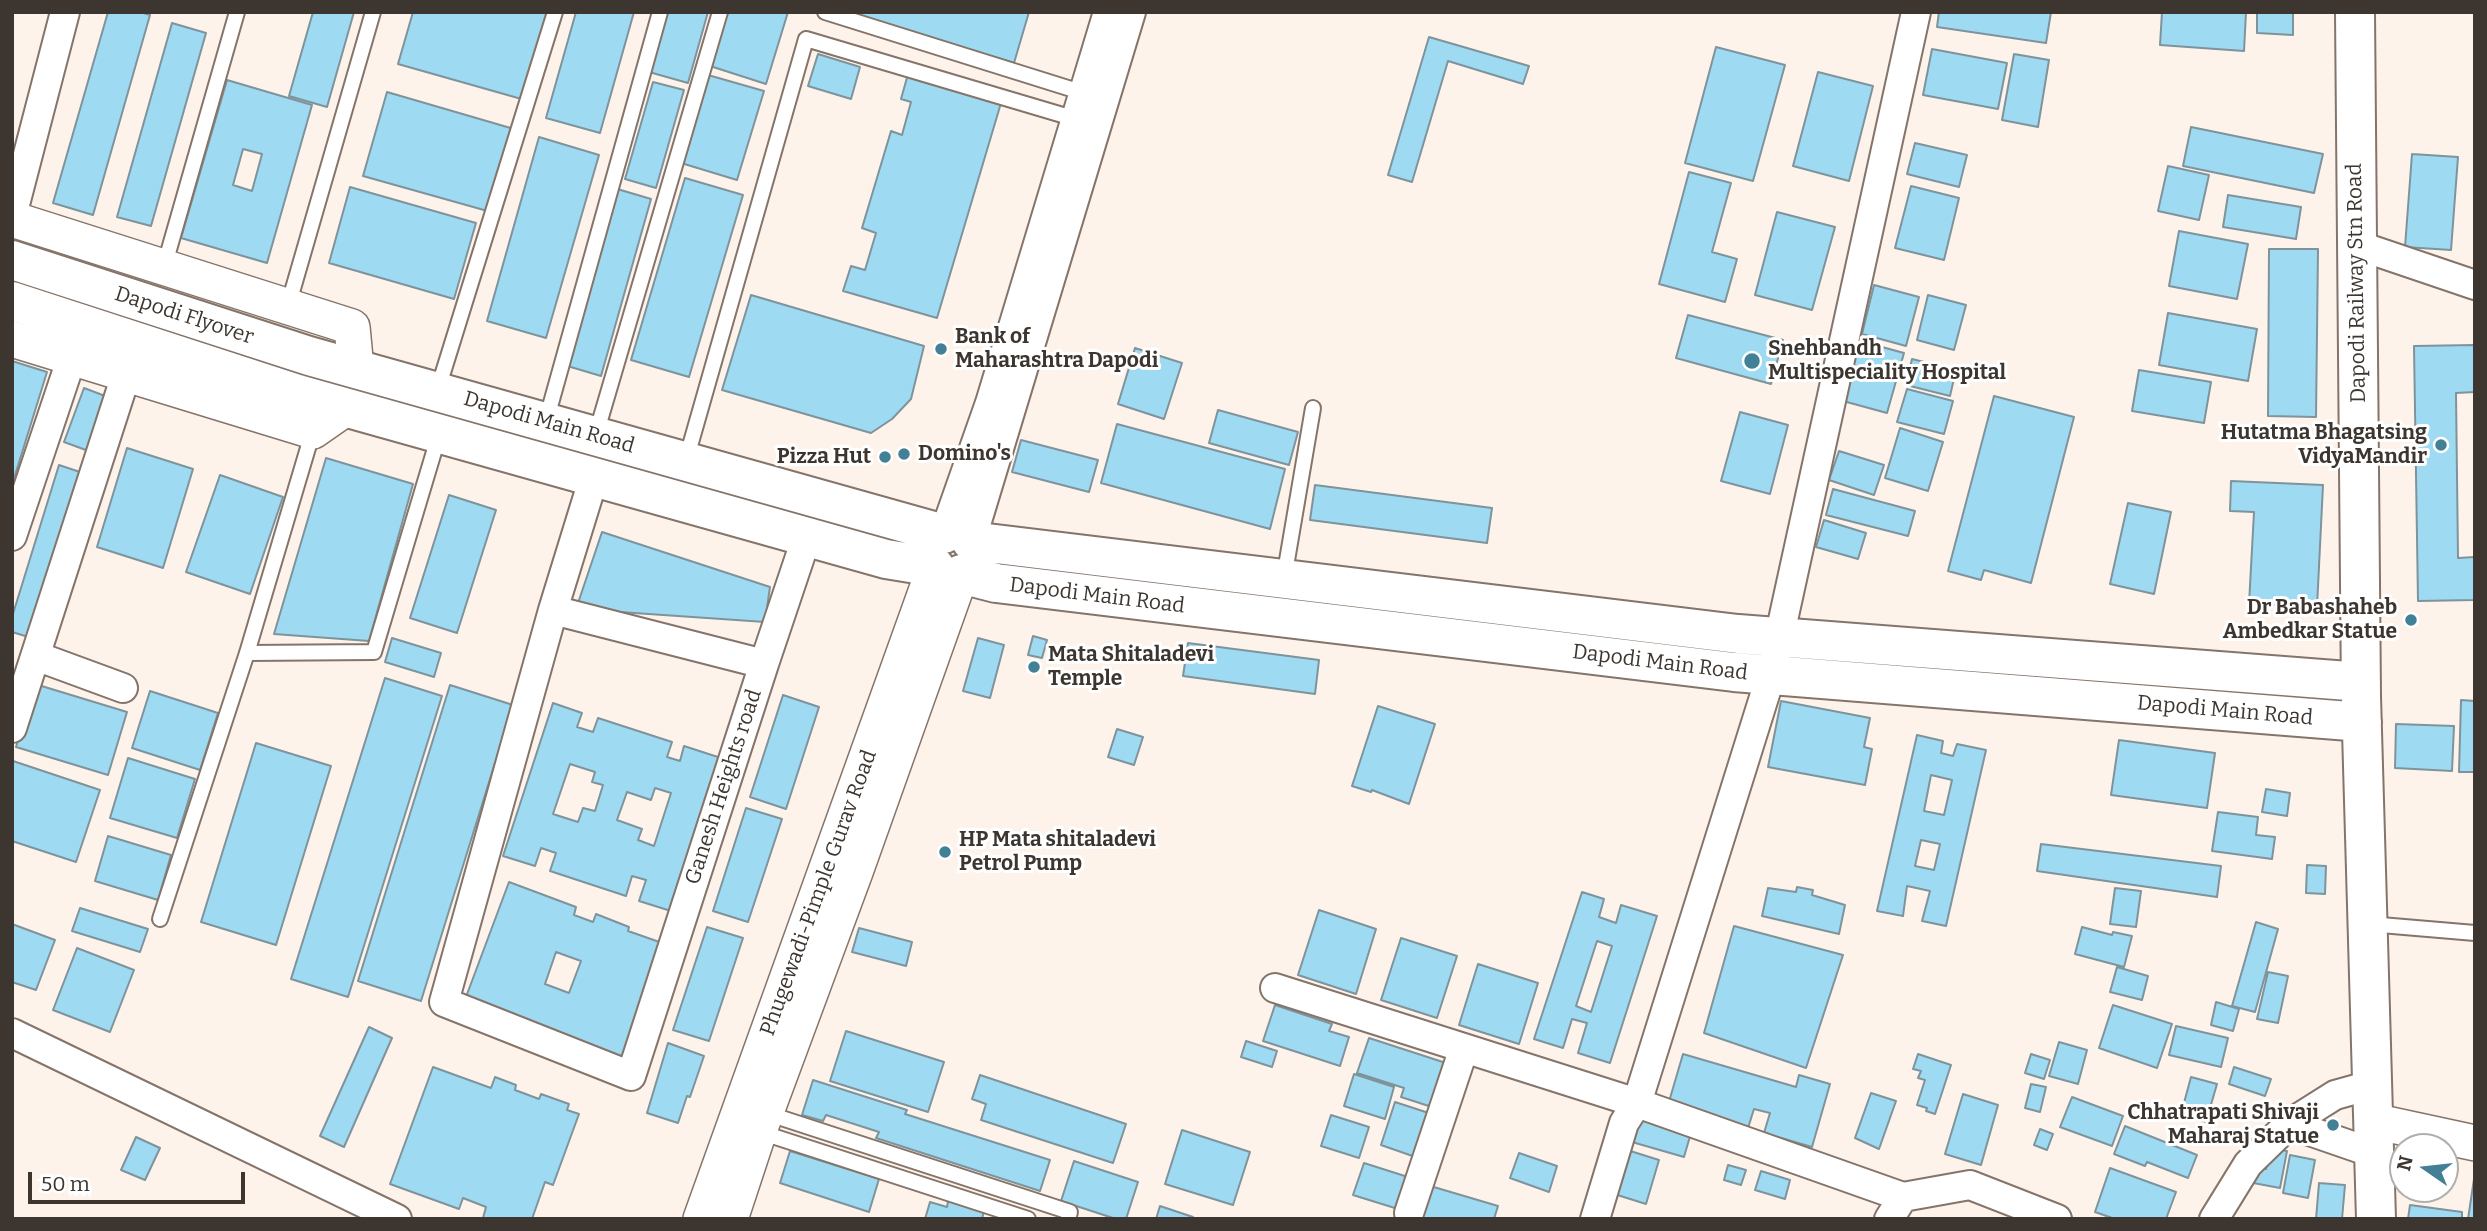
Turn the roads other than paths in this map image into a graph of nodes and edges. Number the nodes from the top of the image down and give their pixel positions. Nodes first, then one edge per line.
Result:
1 (65, 12) edge
2 (236, 12) edge
3 (373, 12) edge
4 (555, 12) edge
5 (660, 12) edge
6 (720, 12) edge
7 (825, 12) edge
8 (1108, 12) edge
9 (1131, 12) edge
10 (1916, 12) edge
11 (2355, 12) edge
12 (1080, 106) junction
13 (12, 217) edge
14 (2357, 244) junction
15 (12, 260) edge
16 (164, 269) junction
17 (2475, 285) edge
18 (12, 301) edge
19 (288, 307) junction
20 (12, 339) edge
21 (72, 358) junction
22 (356, 369) junction
23 (126, 375) junction
24 (437, 392) junction
25 (346, 408) junction
26 (1313, 408) dead end
27 (545, 422) junction
28 (313, 431) junction
29 (439, 433) junction
30 (595, 436) junction
31 (686, 462) junction
32 (593, 477) junction
33 (12, 536) edge
34 (807, 536) junction
35 (953, 554) junction
36 (1284, 579) junction
37 (553, 610) junction
38 (1779, 637) junction
39 (247, 653) junction
40 (36, 656) junction
41 (764, 664) junction
42 (1771, 676) junction
43 (19, 680) edge
44 (2361, 682) junction
45 (123, 688) dead end
46 (2362, 722) junction
47 (12, 728) edge
48 (843, 867) junction
49 (160, 919) dead end
50 (2367, 924) junction
51 (2475, 933) edge
52 (1275, 988) dead end
53 (12, 1033) edge
54 (1464, 1048) junction
55 (1637, 1103) junction
56 (2373, 1119) junction
57 (762, 1122) junction
58 (2289, 1124) junction
59 (2475, 1143) edge
60 (1896, 1208) edge
61 (1409, 1213) dead end
62 (397, 1219) edge
63 (701, 1219) edge
64 (730, 1219) edge
65 (1028, 1219) edge
66 (1068, 1219) edge
67 (1595, 1219) edge
68 (2057, 1219) edge
69 (2214, 1219) edge
70 (2376, 1219) edge

1 - 13 street
2 - 16 lane
3 - 19 lane
4 - 24 lane
5 - 27 lane
6 - 30 lane
7 - 12 lane
8 - 12 street
9 - 35 street
10 - 38 street
11 - 14 main road, Dapodi Railway Stn Road
12 - 31 lane
12 - 35 street
13 - 16 street
14 - 17 street
14 - 44 main road, Dapodi Railway Stn Road
15 - 22 main road, Dapodi Flyover
16 - 19 street
18 - 25 main road, Dapodi Flyover
19 - 22 street
20 - 21 street
21 - 23 street
21 - 33 street
22 - 24 main road, Dapodi Main Road
23 - 28 street
23 - 40 street
24 - 27 main road, Dapodi Main Road
25 - 28 street
25 - 29 main road, Dapodi Main Road
26 - 36 lane
27 - 30 main road, Dapodi Main Road
28 - 39 lane
29 - 32 main road, Dapodi Main Road
29 - 39 lane
30 - 31 main road, Dapodi Main Road
31 - 35 main road, Dapodi Main Road
32 - 34 main road, Dapodi Main Road
32 - 37 street
34 - 35 main road, Dapodi Main Road
34 - 41 street
35 - 36 main road, Dapodi Main Road
35 - 42 main road, Dapodi Main Road
35 - 48 street, Phugewadi-Pimple Gurav Road
36 - 38 main road, Dapodi Main Road
37 - 41 street, Ganesh Heights road
37 - 41 street, Ganesh Heights road
38 - 42 street
38 - 44 main road, Dapodi Main Road
39 - 49 lane
40 - 43 street
40 - 45 street
42 - 46 main road, Dapodi Main Road
42 - 55 street
43 - 47 street
44 - 46 main road, Dapodi Railway Stn Road
46 - 50 main road, Dapodi Railway Stn Road
48 - 57 street, Phugewadi-Pimple Gurav Road
48 - 63 street, Phugewadi-Pimple Gurav Road
50 - 51 lane
50 - 56 main road, Dapodi Railway Stn Road
52 - 54 street
53 - 62 street
54 - 55 street
54 - 61 street
55 - 60 street
55 - 67 street
56 - 58 street
56 - 58 street
56 - 59 street
56 - 70 main road, Dapodi Railway Stn Road
57 - 64 street, Phugewadi-Pimple Gurav Road
57 - 65 lane
57 - 66 lane
58 - 69 street
60 - 68 street

